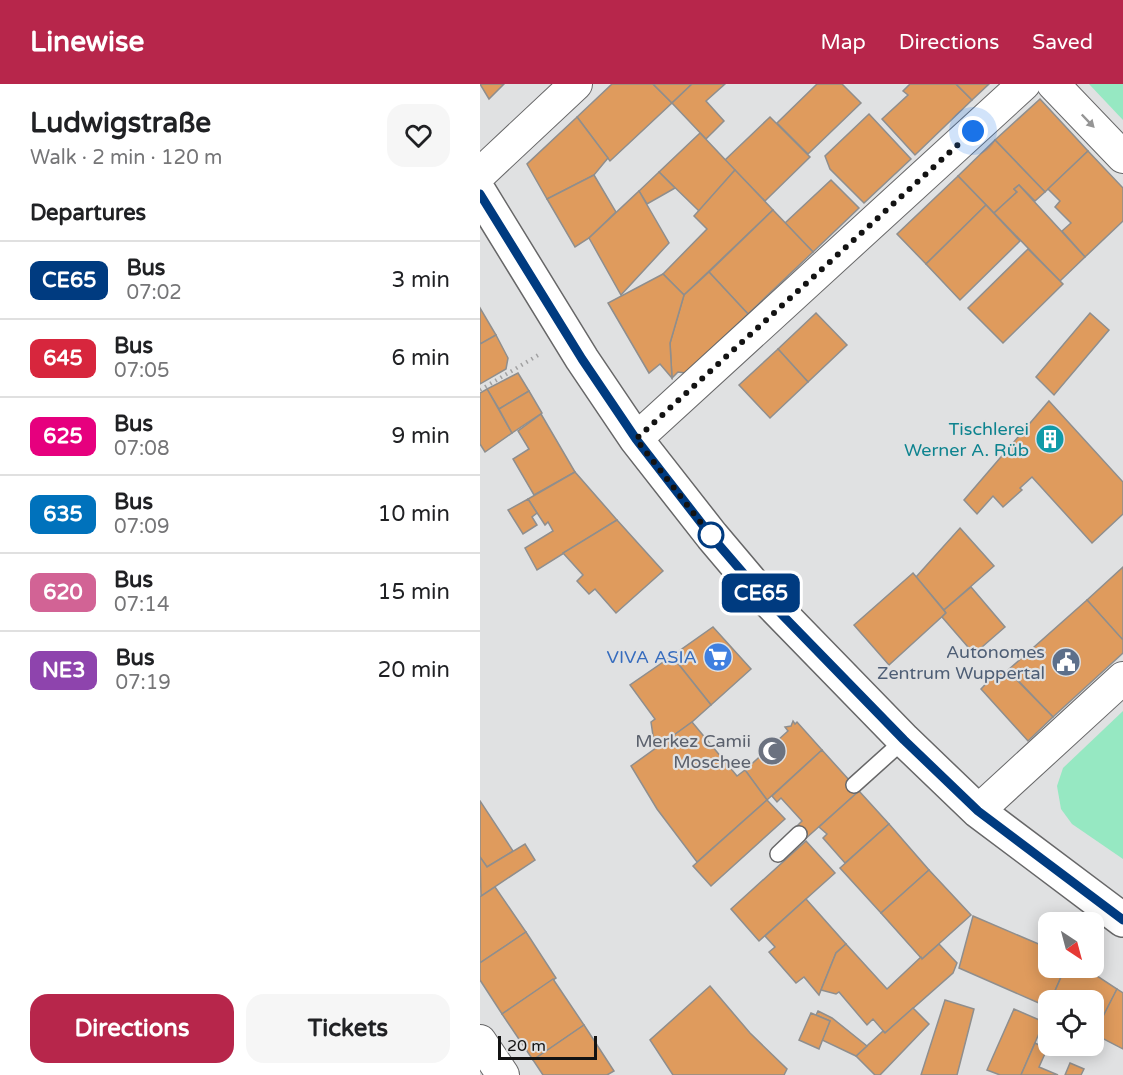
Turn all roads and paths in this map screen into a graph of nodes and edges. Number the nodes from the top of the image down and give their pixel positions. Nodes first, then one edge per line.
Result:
1 (576, 84) edge
2 (1024, 84) edge
3 (1053, 84) edge
4 (1123, 157) edge
5 (480, 174) edge
6 (480, 193) edge
7 (568, 336) junction
8 (480, 390) edge
9 (636, 439) junction
10 (1123, 678) edge
11 (904, 740) junction
12 (854, 785) dead end
13 (978, 811) junction
14 (799, 834) dead end
15 (778, 854) dead end
16 (1123, 920) edge
17 (480, 1041) edge
18 (503, 1075) edge

1 - 5 street
2 - 9 street
3 -> 4 street
6 - 7 main road
7 - 8 path
7 - 9 main road
9 - 11 main road
10 - 13 street
11 - 12 lane
11 - 13 main road
13 - 16 main road
14 - 15 lane
17 - 18 street

